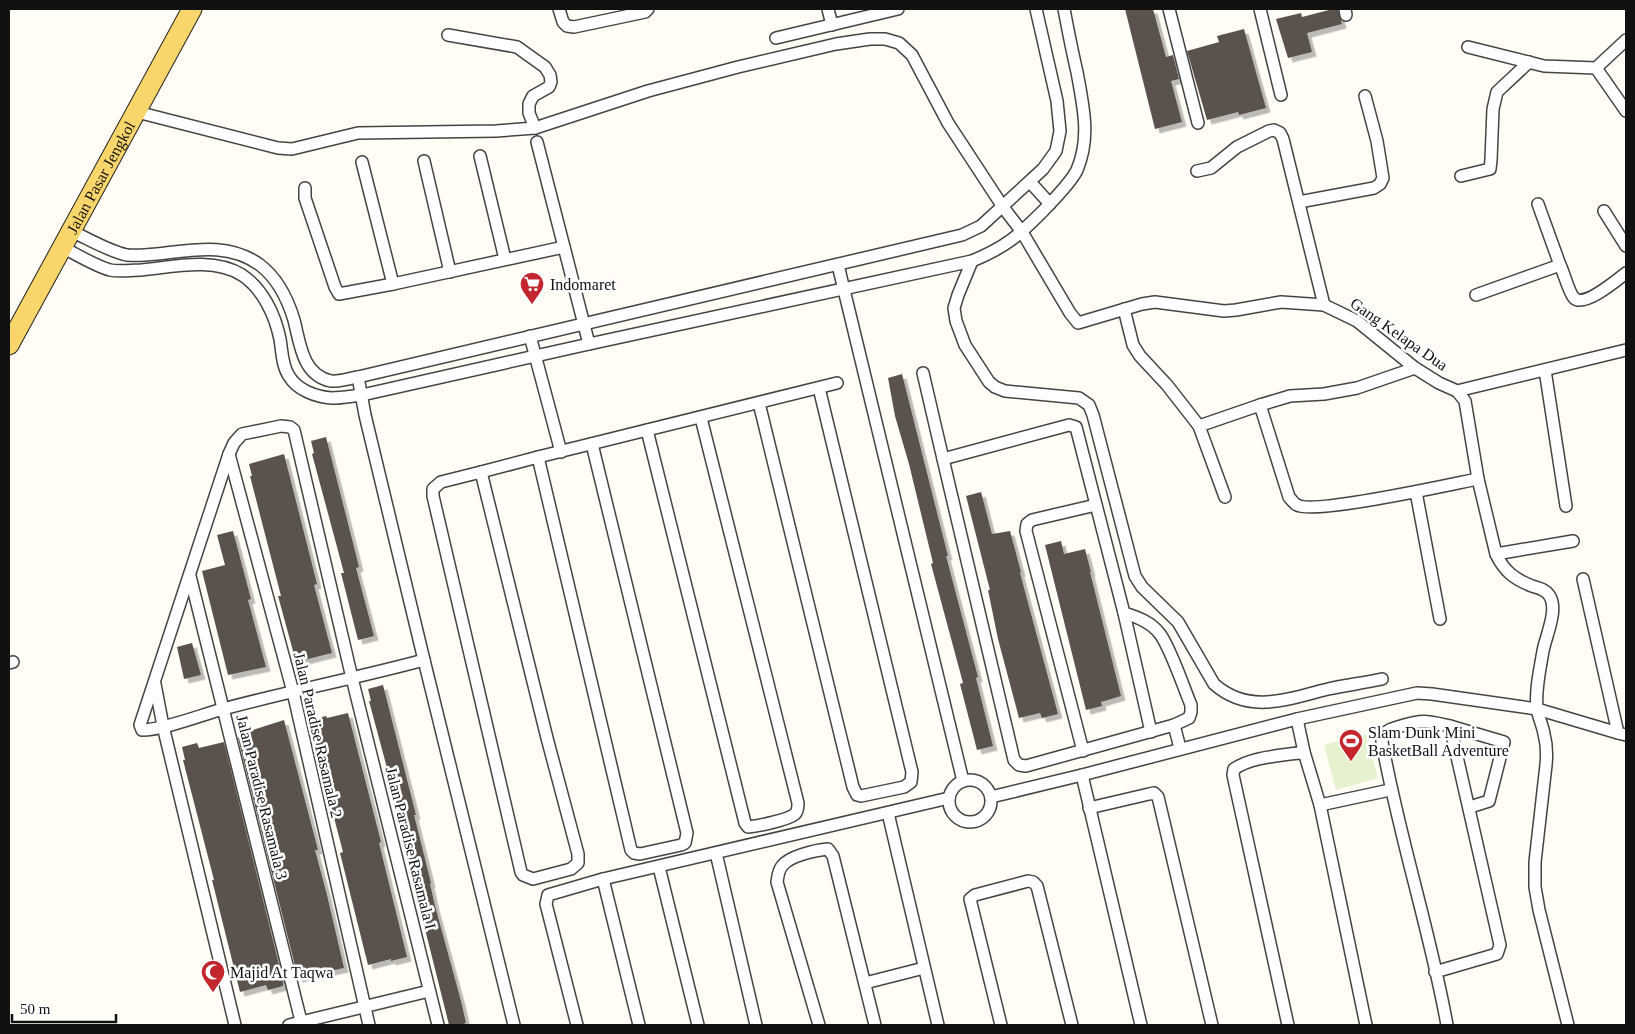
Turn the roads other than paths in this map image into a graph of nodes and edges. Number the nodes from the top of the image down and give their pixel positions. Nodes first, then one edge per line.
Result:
1 (192, 9) edge
2 (559, 9) edge
3 (648, 9) edge
4 (828, 9) edge
5 (898, 9) edge
6 (1036, 9) edge
7 (1064, 9) edge
8 (1169, 9) edge
9 (1260, 9) edge
10 (832, 25) junction
11 (448, 35) dead end
12 (776, 38) dead end
13 (1626, 40) edge
14 (1468, 47) dead end
15 (1529, 62) junction
16 (1596, 68) junction
17 (1282, 95) dead end
18 (1365, 96) dead end
19 (1626, 111) edge
20 (137, 112) junction
21 (1198, 123) dead end
22 (535, 128) junction
23 (537, 142) dead end
24 (480, 156) dead end
25 (424, 161) dead end
26 (362, 162) dead end
27 (1197, 172) dead end
28 (1461, 176) dead end
29 (1030, 182) junction
30 (304, 188) dead end
31 (1298, 202) junction
32 (1050, 204) junction
33 (1538, 204) dead end
34 (1003, 207) junction
35 (1604, 211) dead end
36 (71, 230) junction
37 (1022, 232) junction
38 (1626, 246) edge
39 (62, 247) junction
40 (564, 247) junction
41 (505, 259) junction
42 (972, 261) junction
43 (838, 265) junction
44 (1560, 265) junction
45 (450, 272) junction
46 (1626, 273) edge
47 (393, 284) junction
48 (844, 289) junction
49 (1476, 295) dead end
50 (1324, 305) junction
51 (1124, 309) junction
52 (584, 323) junction
53 (530, 336) junction
54 (10, 339) edge
55 (589, 344) junction
56 (1626, 350) edge
57 (536, 356) junction
58 (1414, 368) junction
59 (1545, 370) junction
60 (923, 373) dead end
61 (358, 377) junction
62 (837, 383) dead end
63 (820, 388) junction
64 (1457, 391) junction
65 (362, 395) junction
66 (759, 403) junction
67 (1260, 405) junction
68 (701, 418) junction
69 (1199, 426) junction
70 (647, 430) junction
71 (592, 444) junction
72 (560, 452) junction
73 (229, 454) junction
74 (538, 457) junction
75 (943, 459) junction
76 (481, 472) junction
77 (1478, 479) junction
78 (1416, 492) junction
79 (1225, 497) dead end
80 (1096, 505) junction
81 (1566, 506) dead end
82 (1573, 541) dead end
83 (1496, 554) junction
84 (190, 576) junction
85 (1583, 579) dead end
86 (1124, 612) junction
87 (1440, 619) dead end
88 (424, 660) junction
89 (352, 678) junction
90 (1382, 679) dead end
91 (155, 682) junction
92 (292, 692) junction
93 (224, 709) junction
94 (1537, 709) junction
95 (1296, 718) junction
96 (1174, 725) junction
97 (163, 726) junction
98 (1450, 726) junction
99 (1151, 732) junction
100 (1622, 734) edge
101 (1180, 748) junction
102 (1083, 751) junction
103 (1304, 752) junction
104 (1082, 775) junction
105 (963, 781) junction
106 (1390, 790) junction
107 (991, 797) junction
108 (949, 798) junction
109 (1320, 805) junction
110 (1470, 807) junction
111 (1089, 808) junction
112 (888, 813) junction
113 (716, 853) junction
114 (658, 867) junction
115 (603, 879) junction
116 (924, 968) junction
117 (1435, 972) junction
118 (865, 983) junction
119 (429, 991) junction
120 (364, 1007) junction
121 (302, 1024) edge
122 (235, 1025) edge
123 (289, 1025) edge
124 (369, 1025) edge
125 (438, 1025) edge
126 (514, 1025) edge
127 (577, 1025) edge
128 (639, 1025) edge
129 (698, 1025) edge
130 (756, 1025) edge
131 (819, 1025) edge
132 (875, 1025) edge
133 (938, 1025) edge
134 (1001, 1025) edge
135 (1072, 1025) edge
136 (1141, 1025) edge
137 (1212, 1025) edge
138 (1288, 1025) edge
139 (1366, 1025) edge
140 (1447, 1025) edge
141 (1568, 1025) edge

1 - 20 main road, Jalan Pasar Jengkol
2 - 3 street
4 - 10 street
5 - 10 street
6 - 29 street
7 - 32 street
8 - 21 street
9 - 17 street
10 - 12 street
11 - 22 street
13 - 16 street
14 - 15 street
15 - 16 street
15 - 28 street
16 - 19 street
18 - 31 street
20 - 22 street
20 - 36 main road, Jalan Pasar Jengkol
22 - 34 street
23 - 40 street
24 - 41 street
25 - 45 street
26 - 47 street
27 - 31 street
29 - 32 street
29 - 34 street
30 - 47 street
31 - 50 street
32 - 37 street
33 - 44 street
34 - 37 street
34 - 43 street
35 - 38 street
36 - 39 main road, Jalan Pasar Jengkol
36 - 61 street
37 - 42 street
37 - 51 street, Gang Kelapa Dua
39 - 54 main road, Jalan Pasar Jengkol
39 - 65 street
40 - 41 street
40 - 52 street
41 - 45 street
42 - 48 street
42 - 90 street
43 - 48 street
43 - 52 street
44 - 46 street
44 - 49 street
45 - 47 street
48 - 55 street
48 - 105 street
50 - 51 street, Gang Kelapa Dua
50 - 58 street, Gang Kelapa Dua
51 - 69 street
52 - 53 street
52 - 55 street
53 - 57 street
53 - 61 street
55 - 57 street
56 - 59 street, Gang Kelapa Dua
57 - 65 street
57 - 72 street
58 - 64 street, Gang Kelapa Dua
58 - 67 street
59 - 64 street, Gang Kelapa Dua
59 - 81 street
60 - 75 street
61 - 65 street
62 - 63 street
63 - 66 street
63 - 66 street
64 - 77 street
65 - 88 street
66 - 68 street
67 - 69 street
67 - 78 street
68 - 70 street
68 - 70 street
69 - 79 street
70 - 71 street
71 - 72 street
71 - 74 street
72 - 74 street
73 - 84 street
73 - 89 street, Jalan Paradise Rasamala I
73 - 92 street, Jalan Paradise Rasamala 2
74 - 76 street
75 - 80 street
75 - 102 street
76 - 76 street
77 - 78 street
77 - 83 street
78 - 87 street
80 - 86 street
80 - 102 street
82 - 83 street
83 - 94 street
84 - 91 street
84 - 93 street, Jalan Paradise Rasamala 3
85 - 100 street
86 - 96 street
86 - 99 street
88 - 89 street
88 - 126 street
89 - 92 street
89 - 119 street, Jalan Paradise Rasamala I
91 - 97 street
91 - 97 street
92 - 93 street
92 - 120 street, Jalan Paradise Rasamala 2
93 - 97 street
93 - 121 street, Jalan Paradise Rasamala 3
94 - 95 street
94 - 100 street
94 - 141 street
95 - 101 street
95 - 103 street
96 - 99 street
96 - 101 street
97 - 122 street
98 - 106 street
98 - 110 street
98 - 110 street
99 - 102 street
101 - 104 street
103 - 109 street
103 - 138 street
104 - 107 street
104 - 111 street
105 - 107 street
105 - 108 street
106 - 109 street
106 - 117 street
107 - 108 street
108 - 112 street
109 - 139 street
110 - 117 street
111 - 136 street
111 - 137 street
112 - 113 street
112 - 116 street
113 - 114 street
113 - 130 street
114 - 115 street
114 - 129 street
115 - 127 street
115 - 128 street
116 - 118 street
116 - 133 street
117 - 140 street
118 - 131 street
118 - 132 street
119 - 120 street
119 - 125 street, Jalan Paradise Rasamala I
120 - 121 street
120 - 124 street, Jalan Paradise Rasamala 2
121 - 123 street
134 - 135 street

